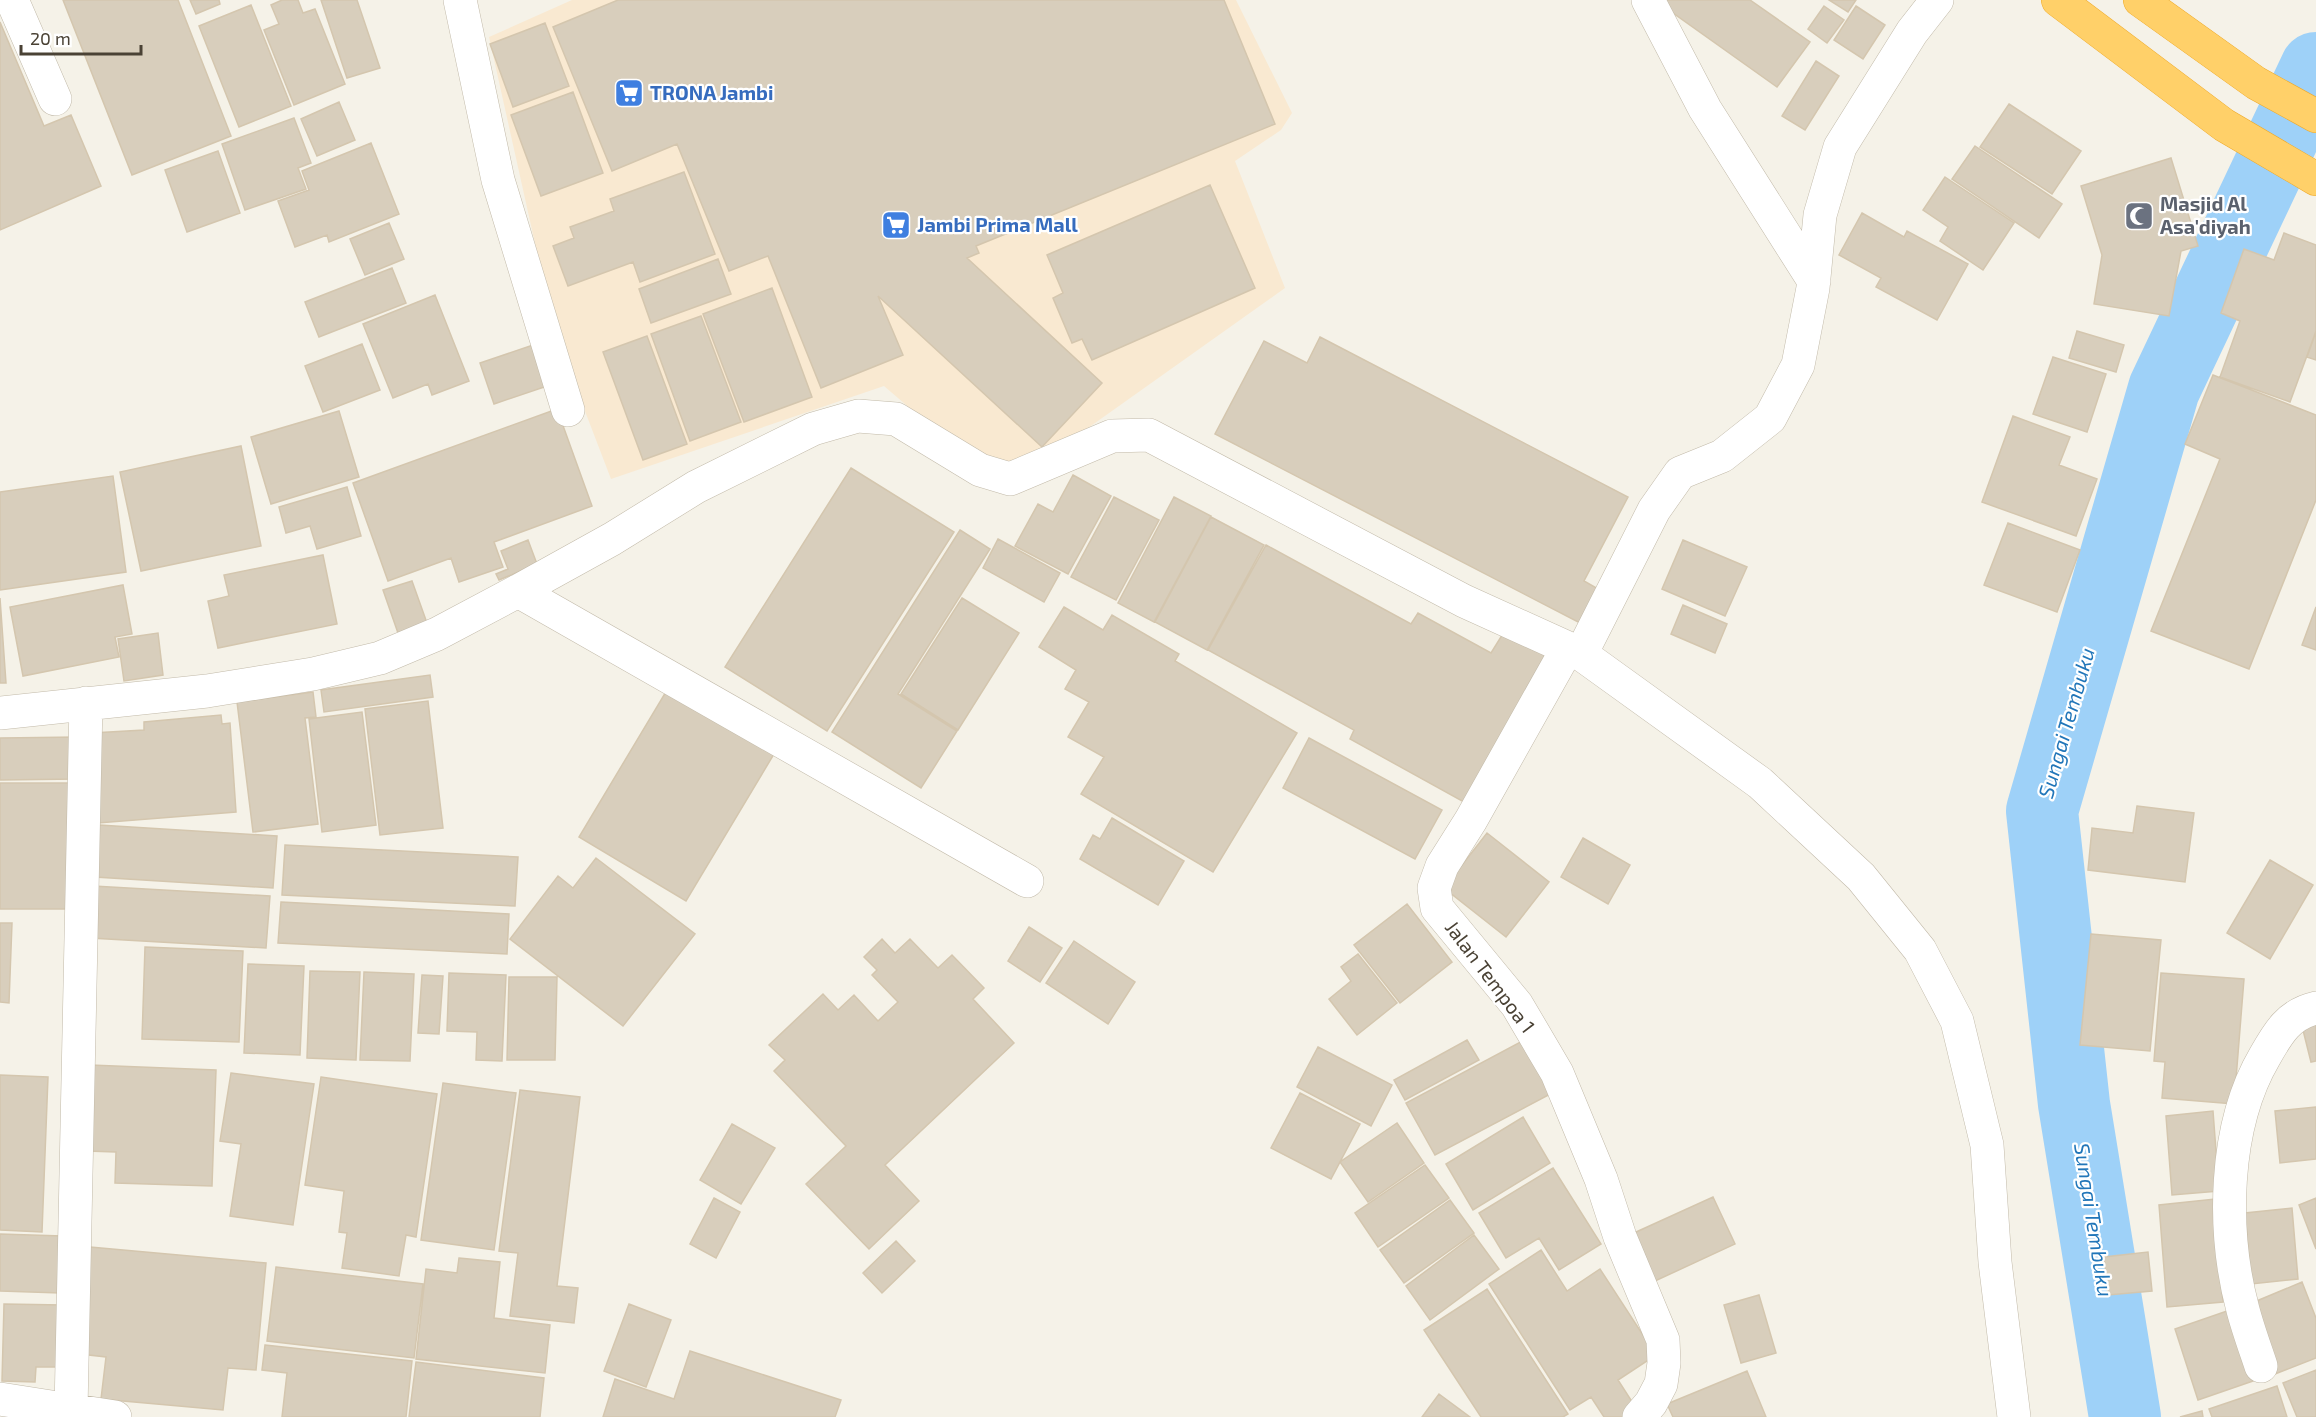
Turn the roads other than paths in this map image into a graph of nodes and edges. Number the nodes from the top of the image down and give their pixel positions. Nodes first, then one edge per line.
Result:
1 (12, 0) edge
2 (460, 0) edge
3 (1648, 0) edge
4 (1937, 0) edge
5 (2058, 0) edge
6 (2140, 0) edge
7 (55, 99) dead end
8 (2316, 116) edge
9 (2316, 179) edge
10 (1814, 281) junction
11 (568, 410) dead end
12 (518, 591) junction
13 (1574, 651) junction
14 (86, 703) junction
15 (0, 713) edge
16 (1027, 881) dead end
17 (2316, 1008) edge
18 (2261, 1366) dead end
19 (0, 1399) edge
20 (71, 1410) junction
21 (115, 1417) edge
22 (1639, 1417) edge
23 (2014, 1417) edge

1 - 7 street
2 - 11 street
3 - 10 street
4 - 10 street, Jalan Tempoa 1
5 - 9 highway
6 - 8 highway
10 - 13 street, Jalan Tempoa 1
12 - 13 street
12 - 14 street
12 - 16 street
13 - 22 street, Jalan Tempoa 1
13 - 23 street
14 - 15 street
14 - 20 street
17 - 18 street
19 - 20 street
20 - 21 street

